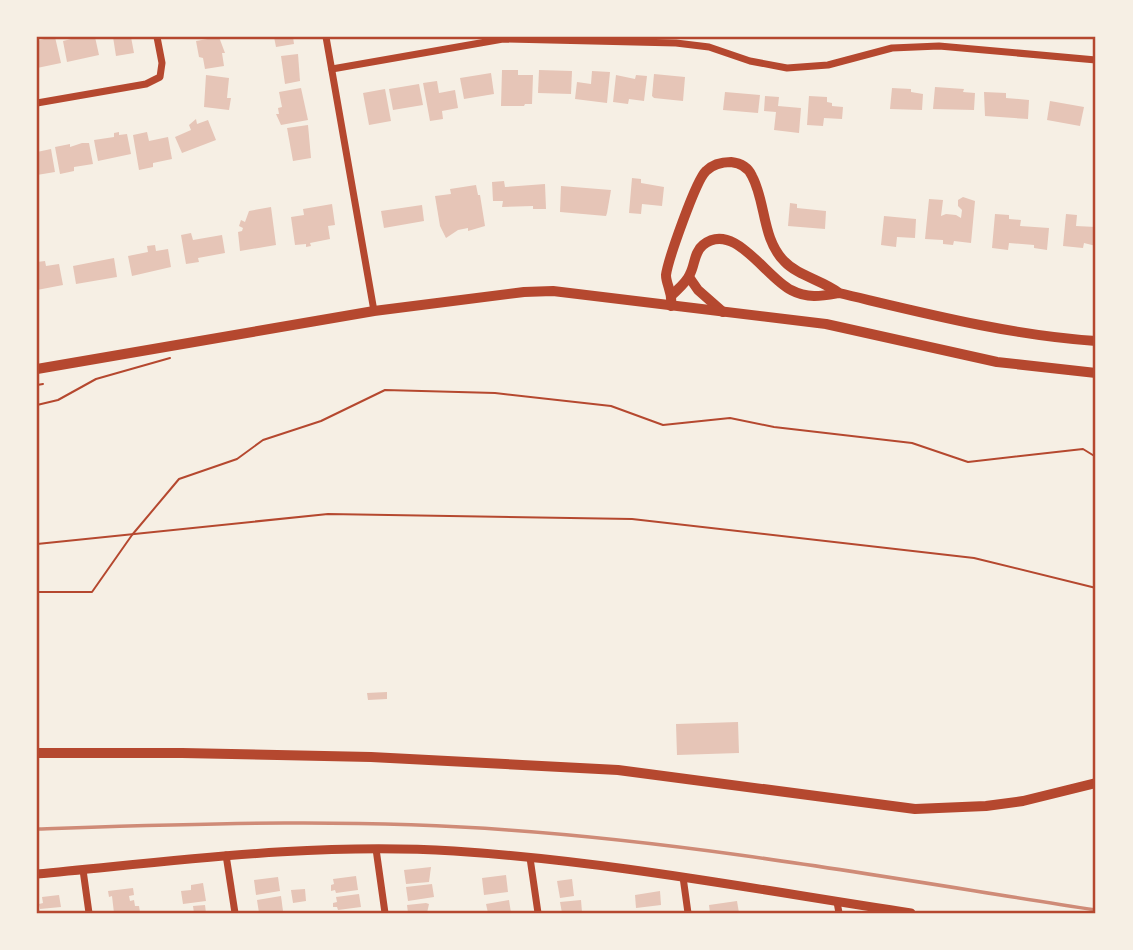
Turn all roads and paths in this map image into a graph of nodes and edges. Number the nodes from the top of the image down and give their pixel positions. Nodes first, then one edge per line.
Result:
1 (157, 37) edge
2 (326, 37) edge
3 (710, 37) edge
4 (709, 47) junction
5 (1096, 60) edge
6 (332, 69) junction
7 (37, 103) edge
8 (690, 277) junction
9 (839, 293) junction
10 (672, 295) junction
11 (671, 306) junction
12 (374, 311) junction
13 (724, 312) junction
14 (1096, 341) edge
15 (170, 358) dead end
16 (37, 369) edge
17 (1096, 373) edge
18 (43, 384) dead end
19 (37, 385) edge
20 (37, 405) edge
21 (1096, 457) edge
22 (132, 535) junction
23 (37, 544) edge
24 (1096, 587) edge
25 (37, 592) edge
26 (37, 753) edge
27 (1096, 783) edge
28 (376, 849) junction
29 (226, 855) junction
30 (530, 858) junction
31 (83, 870) junction
32 (37, 874) edge
33 (682, 877) junction
34 (837, 902) junction
35 (89, 913) edge
36 (235, 913) edge
37 (385, 913) edge
38 (538, 913) edge
39 (688, 913) edge
40 (839, 913) edge
41 (911, 913) edge

1 - 7 street
2 - 6 street
3 - 4 street
4 - 5 street
4 - 6 street
6 - 12 street
8 - 9 main road
8 - 10 main road
8 - 13 main road
9 - 10 main road
9 - 14 main road
10 - 11 main road
11 - 12 main road
11 - 13 main road
12 - 16 main road
13 - 17 main road
15 - 20 path
18 - 19 path
21 - 22 path
22 - 23 path
22 - 24 path
22 - 25 path
26 - 27 main road
28 - 29 street
28 - 30 street
28 - 37 street
29 - 31 street
29 - 36 street
30 - 33 street
30 - 38 street
31 - 32 street
31 - 35 street
33 - 34 street
33 - 39 street
34 - 40 street
34 - 41 street

